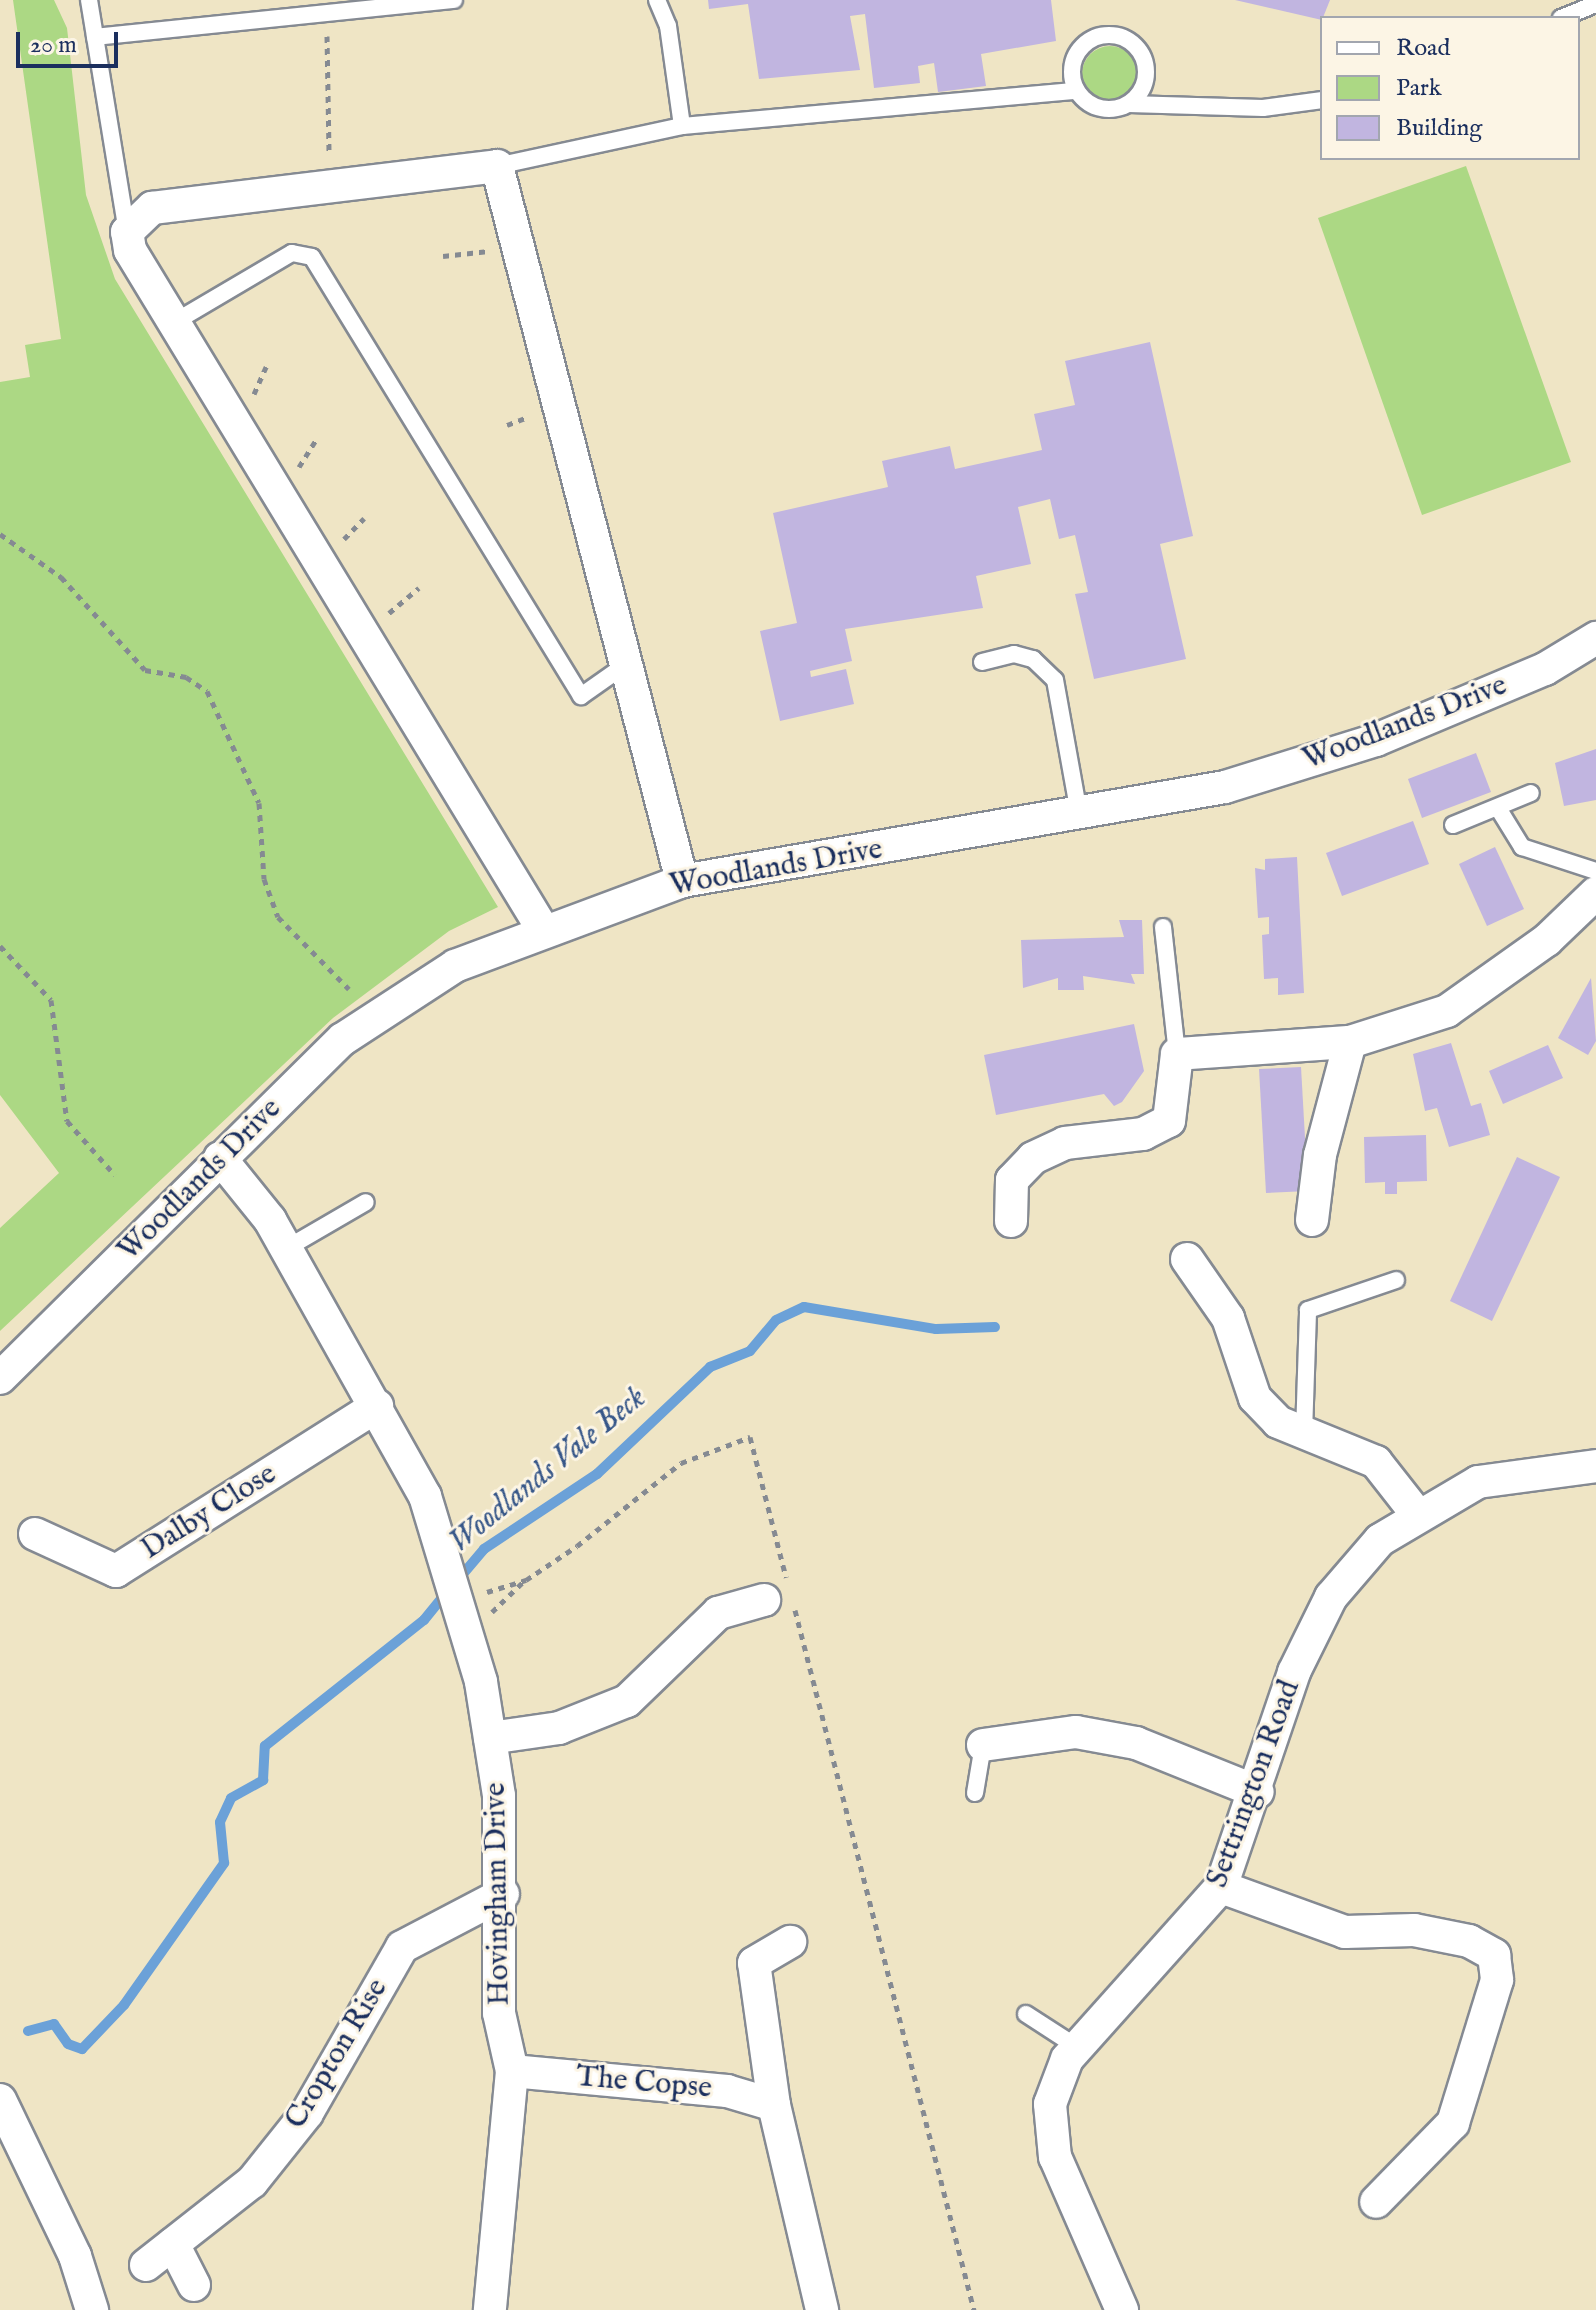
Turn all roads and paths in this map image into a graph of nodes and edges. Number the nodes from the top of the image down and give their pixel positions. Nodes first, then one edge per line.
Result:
1 (89, 0) edge
2 (454, 0) edge
3 (657, 0) edge
4 (1596, 4) edge
5 (327, 14) junction
6 (1566, 16) edge
7 (95, 37) junction
8 (1076, 91) junction
9 (1320, 100) edge
10 (1129, 104) junction
11 (682, 126) junction
12 (497, 166) junction
13 (329, 183) junction
14 (127, 232) junction
15 (173, 323) junction
16 (0, 534) edge
17 (419, 588) dead end
18 (364, 632) junction
19 (1596, 638) edge
20 (982, 662) dead end
21 (628, 663) junction
22 (1531, 793) dead end
23 (1498, 808) junction
24 (1079, 813) junction
25 (1453, 825) dead end
26 (1596, 871) edge
27 (682, 881) junction
28 (1596, 893) edge
29 (1163, 927) dead end
30 (542, 928) junction
31 (0, 946) edge
32 (349, 989) dead end
33 (1350, 1042) junction
34 (1177, 1054) junction
35 (220, 1158) junction
36 (115, 1175) dead end
37 (366, 1202) dead end
38 (1312, 1220) dead end
39 (1011, 1221) dead end
40 (287, 1248) junction
41 (1187, 1259) dead end
42 (1396, 1280) dead end
43 (0, 1378) edge
44 (377, 1406) junction
45 (1304, 1433) junction
46 (1596, 1466) edge
47 (1416, 1513) junction
48 (35, 1534) dead end
49 (526, 1580) junction
50 (454, 1585) junction
51 (782, 1599) junction
52 (468, 1636) junction
53 (490, 1738) junction
54 (983, 1745) joint
55 (1258, 1792) junction
56 (975, 1793) dead end
57 (1221, 1887) junction
58 (503, 1894) junction
59 (790, 1942) dead end
60 (1026, 2014) dead end
61 (1077, 2047) junction
62 (512, 2071) junction
63 (0, 2100) edge
64 (774, 2105) junction
65 (1376, 2202) dead end
66 (173, 2244) junction
67 (146, 2265) dead end
68 (194, 2285) dead end
69 (92, 2310) edge
70 (490, 2310) edge
71 (822, 2310) edge
72 (974, 2310) edge
73 (1122, 2310) edge

1 - 7 lane
2 - 5 lane
3 - 11 lane
4 - 6 lane
5 - 7 lane
5 - 13 path
7 - 14 lane
8 - 10 lane
8 - 10 lane
8 - 11 lane
9 - 10 lane
11 - 12 lane
12 - 13 street
12 - 21 street
13 - 14 street
14 - 15 street
15 - 18 street
15 - 21 lane
16 - 32 path
17 - 18 path
18 - 30 street
19 - 24 street, Woodlands Drive
20 - 24 lane
21 - 27 street
22 - 23 lane
23 - 25 lane
23 - 26 lane
24 - 27 street, Woodlands Drive
27 - 30 street, Woodlands Drive
28 - 33 street
29 - 34 lane
30 - 35 street, Woodlands Drive
31 - 36 path
33 - 34 street
33 - 38 street
34 - 39 street
35 - 40 street, Hovingham Drive
35 - 43 street, Woodlands Drive
37 - 40 lane
40 - 44 street, Hovingham Drive
41 - 45 street
42 - 45 lane
44 - 48 street, Dalby Close
44 - 50 street, Hovingham Drive
45 - 47 street
46 - 47 street, Settrington Road
47 - 55 street, Settrington Road
49 - 50 path
49 - 51 path
49 - 52 path
50 - 52 street, Hovingham Drive
51 - 53 street
51 - 72 path
52 - 53 street, Hovingham Drive
53 - 58 street, Hovingham Drive
54 - 55 street
54 - 56 lane
55 - 57 street, Settrington Road
57 - 61 street, Settrington Road
57 - 65 street
58 - 62 street, Hovingham Drive
58 - 66 street, Cropton Rise
59 - 64 street
60 - 61 lane
61 - 73 street, Settrington Road
62 - 64 street, The Copse
62 - 70 street, Hovingham Drive
63 - 69 street
64 - 71 street
66 - 67 street, Cropton Rise
66 - 68 street

